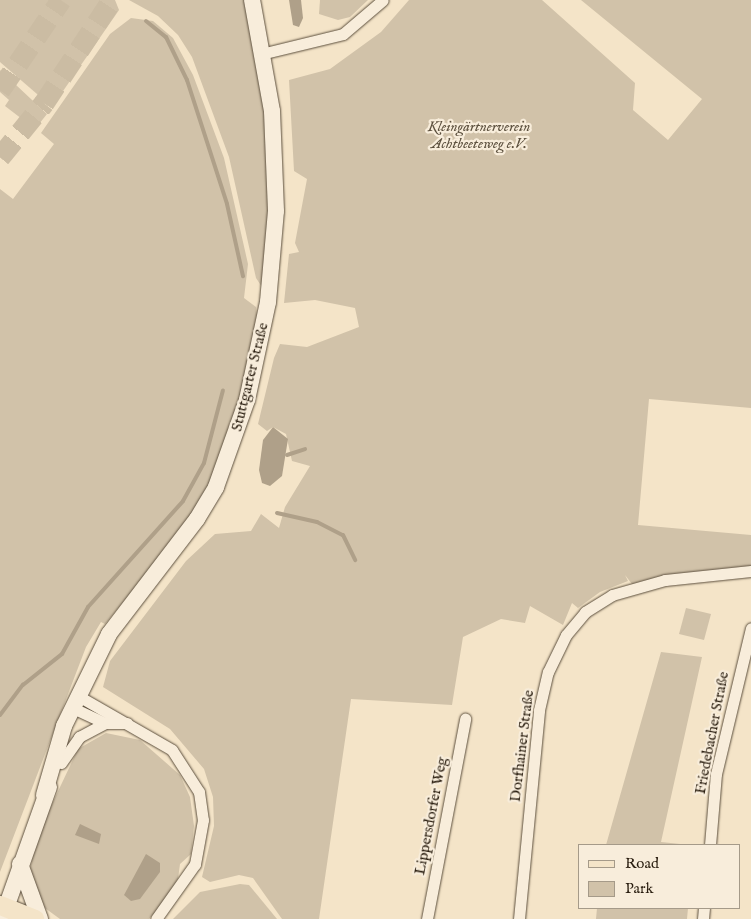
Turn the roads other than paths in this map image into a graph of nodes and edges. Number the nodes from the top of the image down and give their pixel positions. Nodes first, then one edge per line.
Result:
1 (252, 0) edge
2 (383, 0) edge
3 (264, 53) junction
4 (751, 571) edge
5 (751, 628) edge
6 (78, 703) junction
7 (465, 718) dead end
8 (105, 723) junction
9 (127, 723) junction
10 (61, 763) junction
11 (44, 795) junction
12 (710, 844) edge
13 (20, 861) junction
14 (0, 881) edge
15 (2, 910) edge
16 (34, 919) edge
17 (40, 919) edge
18 (156, 919) edge
19 (427, 919) edge
20 (520, 919) edge

1 - 3 main road, Stuttgarter Straße
2 - 3 street
3 - 6 main road, Stuttgarter Straße
4 - 20 street, Dorfhainer Straße
5 - 12 street, Friedebacher Straße
6 - 8 street
6 - 9 street
6 - 10 main road, Stuttgarter Straße
6 - 11 main road, Stuttgarter Straße
7 - 19 street, Lippersdorfer Weg
8 - 9 street
8 - 10 street
9 - 18 street
10 - 11 main road, Stuttgarter Straße
11 - 13 main road, Stuttgarter Straße
13 - 14 main road
13 - 15 main road, Stuttgarter Straße
13 - 17 main road
15 - 16 main road

